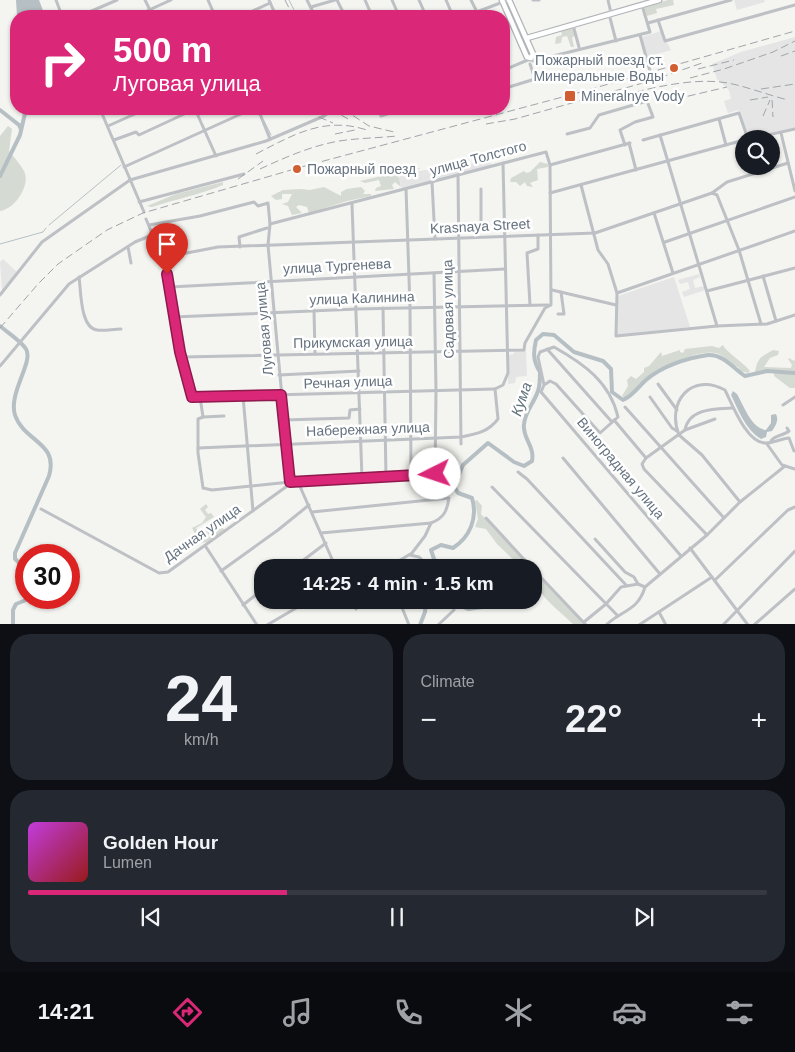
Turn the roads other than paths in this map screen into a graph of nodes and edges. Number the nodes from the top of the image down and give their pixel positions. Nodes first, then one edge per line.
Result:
1 (64, 0) edge
2 (117, 0) edge
3 (145, 0) edge
4 (171, 0) edge
5 (308, 0) edge
6 (336, 0) edge
7 (533, 0) edge
8 (539, 0) edge
9 (608, 0) edge
10 (659, 0) edge
11 (731, 0) edge
12 (56, 1) edge
13 (505, 1) edge
14 (652, 1) edge
15 (270, 2) edge
16 (642, 5) junction
17 (795, 5) edge
18 (311, 7) junction
19 (94, 10) edge
20 (150, 10) joint
21 (254, 10) edge
22 (312, 10) edge
23 (483, 10) edge
24 (610, 13) junction
25 (510, 14) edge
26 (658, 20) junction
27 (648, 23) junction
28 (572, 24) junction
29 (640, 35) junction
30 (527, 38) junction
31 (616, 41) junction
32 (579, 48) dead end
33 (531, 59) junction
34 (510, 68) edge
35 (650, 71) dead end
36 (510, 87) edge
37 (103, 115) edge
38 (133, 115) edge
39 (182, 115) edge
40 (198, 115) edge
41 (239, 115) edge
42 (260, 115) edge
43 (324, 115) edge
44 (719, 119) junction
45 (108, 126) junction
46 (795, 129) edge
47 (205, 130) junction
48 (746, 130) edge
49 (567, 134) dead end
50 (781, 134) joint
51 (660, 136) junction
52 (270, 139) junction
53 (114, 140) junction
54 (643, 140) dead end
55 (735, 142) edge
56 (628, 144) junction
57 (726, 145) junction
58 (216, 156) junction
59 (668, 161) junction
60 (503, 163) junction
61 (788, 163) junction
62 (550, 164) junction
63 (124, 167) junction
64 (636, 170) junction
65 (244, 174) dead end
66 (458, 175) junction
67 (130, 180) junction
68 (432, 182) junction
69 (581, 185) junction
70 (481, 188) dead end
71 (406, 189) junction
72 (795, 191) edge
73 (550, 193) junction
74 (712, 193) junction
75 (795, 197) edge
76 (139, 202) junction
77 (352, 204) junction
78 (681, 204) junction
79 (144, 212) dead end
80 (654, 213) junction
81 (146, 219) dead end
82 (728, 220) junction
83 (149, 225) junction
84 (269, 226) junction
85 (459, 227) junction
86 (795, 231) edge
87 (594, 233) junction
88 (690, 233) junction
89 (551, 234) junction
90 (152, 235) junction
91 (538, 235) junction
92 (505, 237) junction
93 (459, 238) junction
94 (408, 240) junction
95 (435, 240) junction
96 (665, 242) junction
97 (353, 243) junction
98 (268, 245) junction
99 (240, 246) junction
100 (128, 247) junction
101 (739, 250) junction
102 (161, 253) junction
103 (169, 255) junction
104 (164, 262) junction
105 (130, 263) dead end
106 (699, 264) junction
107 (795, 268) edge
108 (505, 269) junction
109 (459, 270) junction
110 (409, 273) junction
111 (434, 273) junction
112 (673, 273) junction
113 (356, 276) junction
114 (764, 276) junction
115 (79, 277) junction
116 (270, 280) junction
117 (749, 281) junction
118 (170, 287) junction
119 (552, 290) junction
120 (707, 291) junction
121 (561, 292) junction
122 (617, 293) junction
123 (0, 295) edge
124 (530, 305) junction
125 (551, 305) junction
126 (506, 306) junction
127 (616, 306) junction
128 (410, 307) junction
129 (436, 307) junction
130 (460, 307) junction
131 (356, 308) junction
132 (383, 308) junction
133 (314, 310) junction
134 (274, 312) junction
135 (558, 314) dead end
136 (795, 315) edge
137 (174, 317) junction
138 (776, 321) junction
139 (761, 324) junction
140 (717, 326) junction
141 (121, 329) dead end
142 (547, 349) junction
143 (460, 351) junction
144 (506, 351) junction
145 (358, 352) junction
146 (384, 352) junction
147 (409, 352) junction
148 (436, 352) junction
149 (315, 354) junction
150 (277, 355) junction
151 (183, 357) junction
152 (0, 366) edge
153 (359, 371) junction
154 (279, 375) junction
155 (658, 384) dead end
156 (544, 385) junction
157 (495, 389) junction
158 (460, 390) junction
159 (436, 391) junction
160 (386, 392) junction
161 (410, 392) junction
162 (360, 393) junction
163 (281, 395) junction
164 (243, 396) junction
165 (795, 396) edge
166 (200, 397) junction
167 (650, 397) dead end
168 (783, 405) dead end
169 (625, 407) dead end
170 (733, 408) junction
171 (360, 409) junction
172 (677, 410) junction
173 (224, 416) dead end
174 (203, 417) junction
175 (715, 419) dead end
176 (284, 420) junction
177 (613, 421) junction
178 (787, 428) dead end
179 (685, 430) junction
180 (678, 433) junction
181 (436, 437) junction
182 (461, 437) junction
183 (410, 438) junction
184 (386, 439) junction
185 (361, 440) junction
186 (285, 443) junction
187 (769, 443) junction
188 (461, 444) dead end
189 (247, 445) junction
190 (198, 448) junction
191 (660, 448) junction
192 (794, 451) dead end
193 (563, 458) dead end
194 (646, 458) junction
195 (785, 466) junction
196 (795, 469) edge
197 (518, 472) dead end
198 (411, 476) junction
199 (386, 477) junction
200 (362, 478) junction
201 (290, 482) junction
202 (298, 482) junction
203 (252, 487) junction
204 (492, 487) dead end
205 (740, 502) junction
206 (309, 505) junction
207 (795, 507) edge
208 (41, 508) dead end
209 (253, 511) junction
210 (312, 512) junction
211 (486, 518) dead end
212 (724, 518) junction
213 (432, 523) junction
214 (321, 533) junction
215 (707, 534) junction
216 (595, 539) dead end
217 (326, 544) junction
218 (206, 547) junction
219 (690, 548) junction
220 (795, 551) edge
221 (408, 556) junction
222 (681, 556) junction
223 (305, 559) edge
224 (332, 559) edge
225 (403, 559) edge
226 (421, 559) edge
227 (524, 559) edge
228 (221, 571) junction
229 (660, 574) junction
230 (542, 578) edge
231 (713, 578) junction
232 (626, 584) junction
233 (638, 584) junction
234 (645, 587) junction
235 (795, 589) edge
236 (254, 596) edge
237 (606, 604) junction
238 (243, 605) junction
239 (294, 609) edge
240 (403, 609) edge
241 (454, 610) dead end
242 (737, 610) junction
243 (658, 612) junction
244 (617, 615) junction
245 (585, 623) edge
246 (257, 624) edge
247 (267, 624) edge
248 (409, 624) edge
249 (438, 624) edge
250 (606, 624) edge
251 (639, 624) edge
252 (666, 624) edge
253 (723, 624) edge
254 (748, 624) edge
255 (754, 624) edge

1 - 12 street
2 - 19 street
3 - 20 street
4 - 20 street
5 - 18 street
6 - 18 street
7 - 8 street
9 - 24 street
10 - 14 main road
11 - 26 street
13 - 23 street
13 - 30 main road
14 - 16 main road
15 - 21 street
16 - 24 main road
16 - 27 street
17 - 26 street
18 - 22 street
24 - 28 main road
24 - 31 street
25 - 33 main road
26 - 27 street
27 - 29 street
28 - 30 main road
28 - 32 street
29 - 31 street
29 - 35 street
30 - 33 main road
31 - 33 street
33 - 34 street
33 - 36 street
37 - 45 street
38 - 45 street
39 - 53 street
40 - 47 street
41 - 47 street
42 - 52 street
43 - 52 street
44 - 48 street
44 - 51 street
44 - 57 street
45 - 53 street
46 - 50 street
47 - 58 street
47 - 63 street
49 - 56 street
50 - 61 street
51 - 54 street
51 - 59 street
52 - 58 street
53 - 63 street
55 - 57 street
56 - 62 street
56 - 64 street
57 - 59 street
58 - 67 street
59 - 64 street
59 - 78 street
60 - 62 street, улица Толстого
60 - 66 street, улица Толстого
60 - 92 street
61 - 72 street
61 - 74 street, Krasnaya Street
62 - 73 street
63 - 67 street
64 - 69 street
65 - 76 street
66 - 68 street, улица Толстого
66 - 85 street, Садовая улица
67 - 76 street
67 - 123 street
68 - 71 street, улица Толстого
68 - 95 street
69 - 73 street
69 - 87 street
70 - 85 street
71 - 77 street, улица Толстого
71 - 94 street
73 - 89 street
74 - 78 street, Krasnaya Street
74 - 82 street
75 - 82 street
76 - 79 street
77 - 84 street, улица Толстого
77 - 97 street
78 - 80 street, Krasnaya Street
78 - 88 street
80 - 87 street, Krasnaya Street
80 - 96 street
81 - 83 street
82 - 88 street
82 - 101 street
83 - 84 street, Луговая улица
83 - 90 street
84 - 98 street, Луговая улица
84 - 99 street, улица Толстого
85 - 93 street, Садовая улица
86 - 101 street
87 - 89 street, Krasnaya Street
87 - 122 street
88 - 96 street
88 - 106 street
89 - 91 street, Krasnaya Street
89 - 119 street
90 - 100 street
90 - 102 street
91 - 92 street, Krasnaya Street
91 - 124 street
92 - 93 street, Krasnaya Street
92 - 108 street
93 - 95 street, Krasnaya Street
93 - 109 street, Садовая улица
94 - 95 street, Krasnaya Street
94 - 97 street, Krasnaya Street
94 - 110 street
96 - 112 street
97 - 98 street, Krasnaya Street
97 - 113 street
98 - 99 street, Krasnaya Street
98 - 116 street, Луговая улица
99 - 103 street, Krasnaya Street
100 - 105 street
100 - 115 street
101 - 106 street
101 - 117 street
102 - 103 street, Krasnaya Street
102 - 104 street
103 - 104 street
104 - 118 street
106 - 112 street
106 - 120 street
107 - 114 street
108 - 109 street, улица Тургенева
108 - 126 street
109 - 111 street, улица Тургенева
109 - 130 street, Садовая улица
110 - 111 street, улица Тургенева
110 - 113 street, улица Тургенева
110 - 128 street
111 - 129 street
112 - 122 street
113 - 116 street, улица Тургенева
113 - 131 street
114 - 117 street
114 - 138 street
115 - 141 street
115 - 152 street
116 - 118 street, улица Тургенева
116 - 134 street, Луговая улица
117 - 120 street
117 - 139 street
118 - 137 street
119 - 121 street
119 - 125 street
120 - 140 street
121 - 127 street
121 - 135 street
122 - 127 street
124 - 125 street, улица Калинина
124 - 126 street, улица Калинина
125 - 144 street, Прикумская улица
126 - 130 street, улица Калинина
126 - 144 street
127 - 140 street
128 - 129 street, улица Калинина
128 - 132 street, улица Калинина
128 - 147 street
129 - 130 street, улица Калинина
129 - 148 street
130 - 143 street, Садовая улица
131 - 132 street, улица Калинина
131 - 133 street, улица Калинина
131 - 145 street
132 - 146 street
133 - 134 street, улица Калинина
133 - 149 street
134 - 137 street, улица Калинина
134 - 150 street, Луговая улица
136 - 138 street
137 - 151 street
138 - 139 street
139 - 140 street
142 - 156 street
142 - 177 street
142 - 177 street
143 - 144 street, Прикумская улица
143 - 148 street, Прикумская улица
143 - 158 street, Садовая улица
144 - 157 street
145 - 146 street, Прикумская улица
145 - 149 street, Прикумская улица
145 - 153 street
146 - 147 street, Прикумская улица
146 - 160 street
147 - 148 street, Прикумская улица
147 - 161 street
148 - 159 street
149 - 150 street, Прикумская улица
150 - 151 street, Прикумская улица
150 - 154 street, Луговая улица
151 - 166 street
153 - 154 street
153 - 162 street
154 - 163 street, Луговая улица
155 - 172 street
156 - 177 street
156 - 222 street, Виноградная улица
157 - 158 street, Речная улица
157 - 182 street, Набережная улица
158 - 159 street, Речная улица
158 - 182 street, Садовая улица
159 - 161 street, Речная улица
159 - 181 street
160 - 161 street, Речная улица
160 - 162 street, Речная улица
160 - 184 street
161 - 183 street
162 - 163 street, Речная улица
162 - 171 street
163 - 164 street, Речная улица
163 - 176 street, Луговая улица
164 - 166 street, Речная улица
164 - 189 street
165 - 168 street
166 - 174 street
167 - 180 street
169 - 191 street
170 - 172 street
170 - 179 street
170 - 187 street
171 - 176 street
171 - 185 street
172 - 180 street
173 - 174 street
174 - 190 street
175 - 179 street
176 - 186 street, Луговая улица
177 - 194 street
178 - 187 street
179 - 180 street
180 - 191 street
180 - 205 street
181 - 182 street, Набережная улица
181 - 183 street, Набережная улица
181 - 198 street
182 - 188 street, Садовая улица
183 - 184 street, Набережная улица
183 - 198 street
184 - 185 street, Набережная улица
184 - 199 street
185 - 186 street, Набережная улица
185 - 200 street
186 - 189 street, Набережная улица
186 - 201 street, Луговая улица
187 - 192 street
187 - 195 street
189 - 190 street, Набережная улица
189 - 203 street
190 - 203 street
191 - 194 street
191 - 212 street
193 - 229 street
194 - 215 street
195 - 196 street
195 - 205 street
197 - 232 street
198 - 199 street
199 - 200 street
200 - 202 street
201 - 202 street
201 - 203 street
201 - 209 street, Дачная улица
202 - 206 street
203 - 209 street
204 - 237 street
205 - 212 street
206 - 210 street
206 - 228 street
207 - 231 street
208 - 218 street, Дачная улица
209 - 218 street, Дачная улица
210 - 213 street
210 - 214 street
211 - 227 street
212 - 215 street
213 - 214 street
213 - 221 street
214 - 217 street
215 - 219 street
216 - 233 street
217 - 223 street
217 - 224 street
218 - 228 street
219 - 222 street
219 - 231 street
220 - 242 street
221 - 225 street
221 - 226 street
222 - 229 street
228 - 238 street
229 - 234 street
230 - 245 street
231 - 242 street
231 - 243 street
232 - 233 street
232 - 237 street
233 - 234 street
234 - 244 street
235 - 255 street
236 - 238 street
237 - 244 street
237 - 245 street
238 - 246 street
239 - 247 street
240 - 248 street
241 - 249 street
242 - 253 street
242 - 254 street
243 - 251 street
243 - 252 street
244 - 250 street

